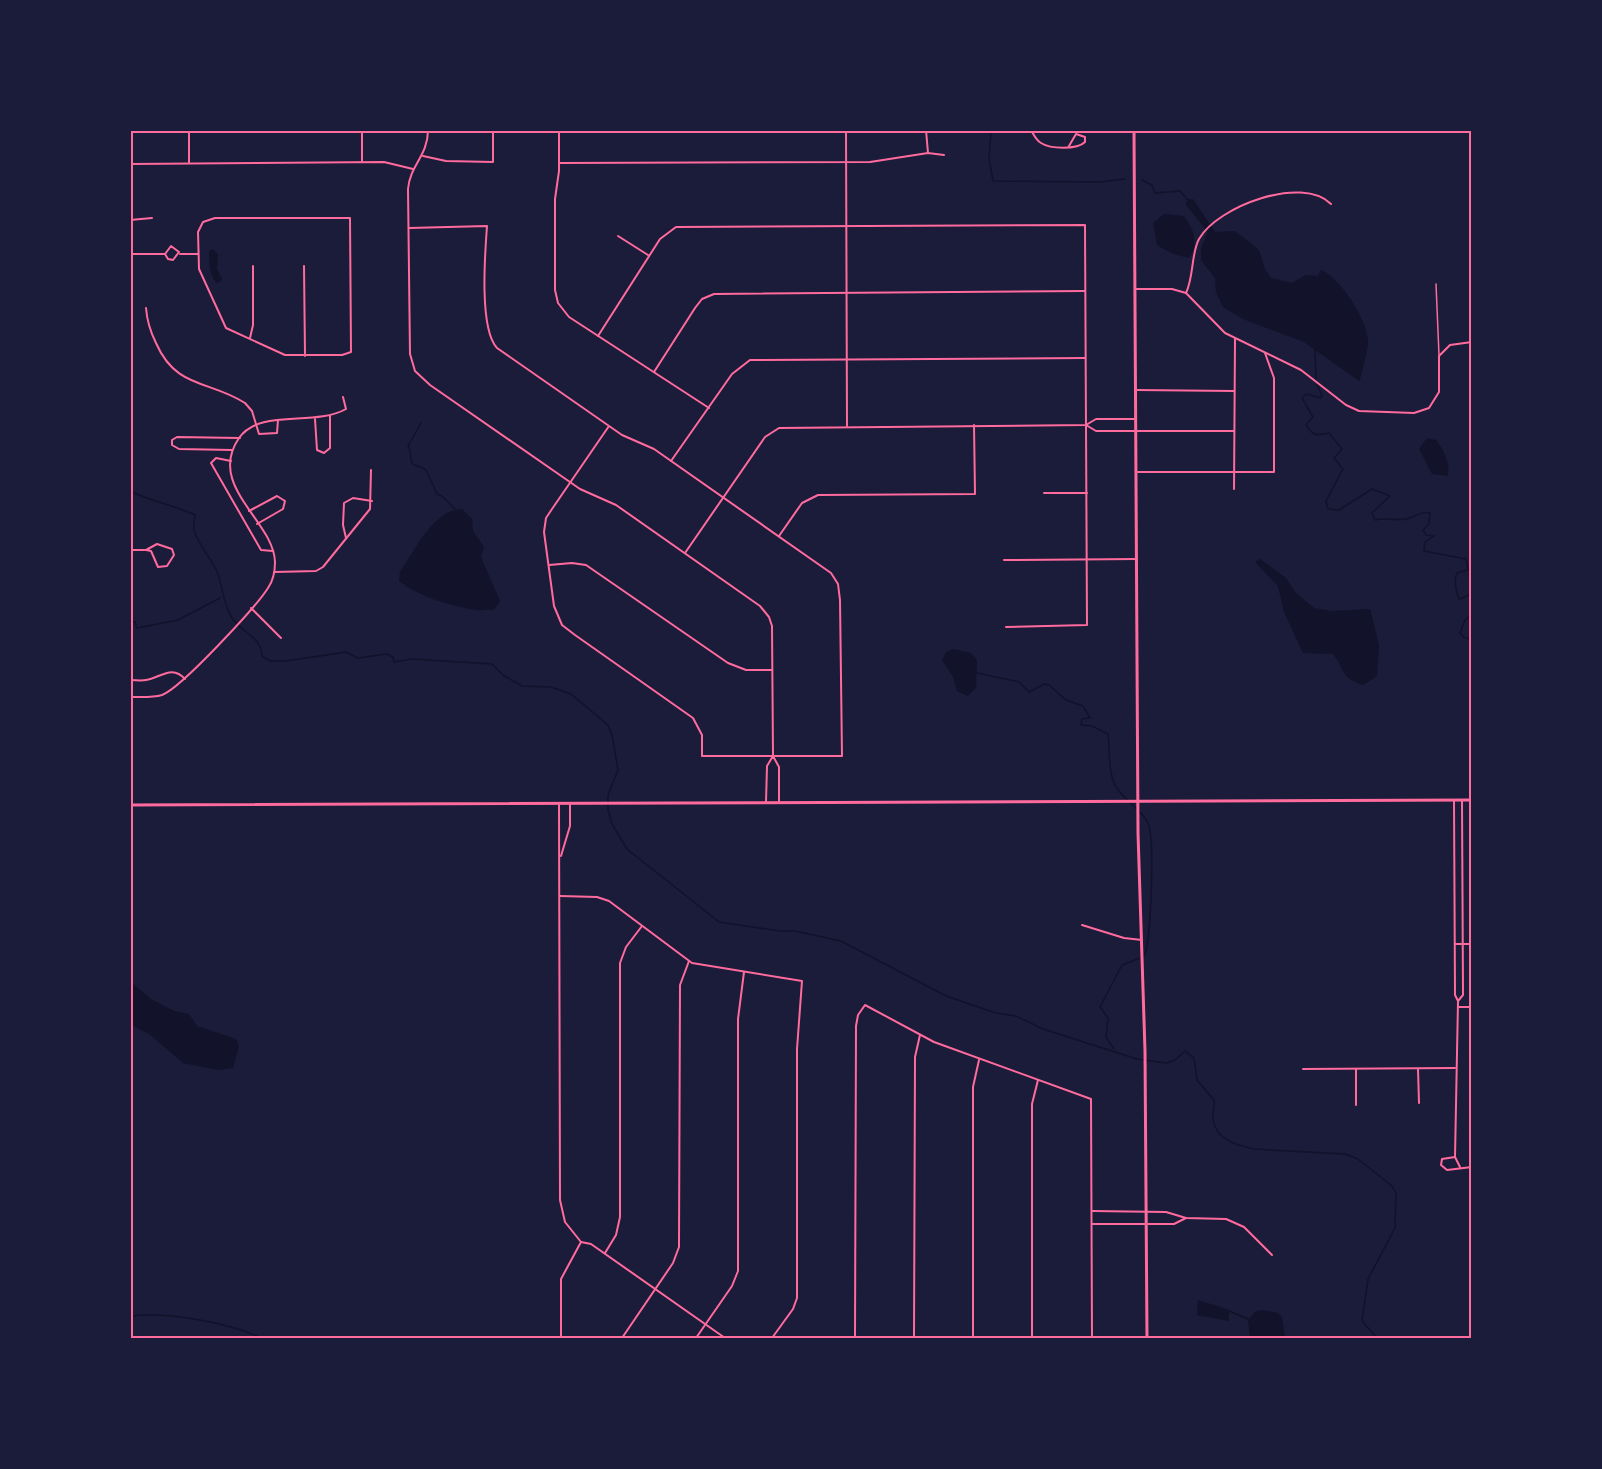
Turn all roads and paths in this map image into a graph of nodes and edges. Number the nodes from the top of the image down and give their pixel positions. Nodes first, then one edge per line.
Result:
1 (189, 130) edge
2 (362, 130) edge
3 (428, 130) edge
4 (493, 130) edge
5 (559, 130) edge
6 (846, 130) edge
7 (926, 130) edge
8 (1134, 130) edge
9 (1032, 131) edge
10 (1069, 146) junction
11 (928, 153) junction
12 (944, 155) dead end
13 (423, 156) junction
14 (362, 162) junction
15 (846, 162) junction
16 (189, 163) junction
17 (130, 164) edge
18 (559, 164) junction
19 (413, 169) junction
20 (1331, 204) dead end
21 (152, 218) dead end
22 (130, 219) edge
23 (846, 225) junction
24 (409, 228) junction
25 (618, 236) dead end
26 (130, 254) edge
27 (165, 254) junction
28 (179, 254) junction
29 (198, 254) junction
30 (649, 256) junction
31 (253, 266) dead end
32 (303, 266) dead end
33 (1436, 284) dead end
34 (1135, 289) junction
35 (1085, 291) junction
36 (846, 292) junction
37 (1186, 293) junction
38 (146, 308) dead end
39 (598, 336) junction
40 (250, 338) junction
41 (1235, 339) junction
42 (1472, 342) edge
43 (1265, 353) junction
44 (305, 356) junction
45 (1439, 356) junction
46 (847, 358) junction
47 (1086, 358) junction
48 (654, 372) junction
49 (1136, 390) junction
50 (1234, 391) junction
51 (342, 397) dead end
52 (709, 408) junction
53 (330, 416) junction
54 (315, 419) junction
55 (1136, 419) junction
56 (278, 420) junction
57 (256, 424) junction
58 (974, 425) junction
59 (1086, 425) junction
60 (609, 426) junction
61 (847, 426) junction
62 (1136, 431) junction
63 (1234, 431) junction
64 (240, 438) junction
65 (233, 450) junction
66 (231, 461) junction
67 (671, 461) junction
68 (371, 470) dead end
69 (1136, 472) junction
70 (1234, 472) junction
71 (570, 482) junction
72 (1234, 489) dead end
73 (1044, 493) dead end
74 (1087, 493) junction
75 (723, 497) junction
76 (372, 501) junction
77 (249, 511) junction
78 (257, 524) junction
79 (779, 536) junction
80 (346, 538) junction
81 (130, 550) edge
82 (146, 550) junction
83 (273, 550) junction
84 (685, 553) junction
85 (1137, 559) junction
86 (1004, 560) dead end
87 (1087, 560) junction
88 (548, 566) junction
89 (274, 572) junction
90 (251, 608) junction
91 (1006, 627) dead end
92 (281, 638) dead end
93 (772, 670) junction
94 (185, 679) junction
95 (130, 680) edge
96 (130, 697) edge
97 (773, 756) junction
98 (1138, 799) junction
99 (1454, 800) junction
100 (1462, 800) junction
101 (1472, 800) edge
102 (766, 802) junction
103 (779, 802) junction
104 (559, 803) junction
105 (570, 803) junction
106 (130, 805) edge
107 (561, 859) junction
108 (1454, 879) junction
109 (1463, 879) junction
110 (561, 896) junction
111 (1082, 925) dead end
112 (642, 926) junction
113 (1142, 940) junction
114 (1455, 944) junction
115 (1463, 945) junction
116 (1472, 945) edge
117 (689, 961) junction
118 (744, 972) junction
119 (1458, 1001) junction
120 (1458, 1007) junction
121 (1472, 1007) edge
122 (920, 1035) junction
123 (980, 1059) junction
124 (1455, 1068) junction
125 (1303, 1069) dead end
126 (1356, 1069) junction
127 (1418, 1069) junction
128 (1038, 1080) junction
129 (1419, 1103) dead end
130 (1356, 1105) dead end
131 (1455, 1157) junction
132 (1460, 1167) junction
133 (1472, 1167) edge
134 (1092, 1211) junction
135 (1147, 1212) junction
136 (1186, 1218) junction
137 (1092, 1224) junction
138 (1147, 1224) junction
139 (581, 1242) junction
140 (605, 1253) junction
141 (1272, 1255) dead end
142 (655, 1288) junction
143 (705, 1324) junction
144 (561, 1338) edge
145 (622, 1338) edge
146 (696, 1338) edge
147 (725, 1338) edge
148 (772, 1338) edge
149 (855, 1338) edge
150 (915, 1338) edge
151 (973, 1338) edge
152 (1032, 1338) edge
153 (1092, 1338) edge
154 (1147, 1338) edge

1 - 16 street
2 - 14 street
3 - 13 street
4 - 13 street
5 - 18 street
6 - 15 street
7 - 11 street
8 - 34 main road
9 - 10 street
10 - 10 street
11 - 12 street
11 - 15 street
13 - 19 street
14 - 16 street
14 - 19 street
15 - 18 street
15 - 23 street
16 - 17 street
18 - 39 street
19 - 24 street
20 - 37 street
21 - 22 street
23 - 30 street
23 - 35 street
23 - 36 street
24 - 60 street
24 - 71 street
25 - 30 street
26 - 27 street
27 - 28 street
27 - 28 street
28 - 29 street
29 - 40 street
29 - 44 street
30 - 39 street
31 - 40 street
32 - 44 street
33 - 45 lane
34 - 37 street
34 - 49 main road
35 - 36 street
35 - 47 street
36 - 46 street
36 - 48 street
37 - 41 street
38 - 57 street
39 - 48 street
40 - 44 street
41 - 43 street
41 - 50 street
42 - 45 street
43 - 45 street
43 - 70 street
46 - 47 street
46 - 52 street
46 - 61 street
47 - 59 street
48 - 52 street
49 - 50 street
49 - 55 main road
50 - 63 street
51 - 53 street
52 - 67 street
53 - 54 street
53 - 54 street
54 - 56 street
55 - 59 street
55 - 62 main road
56 - 57 street
56 - 57 street
57 - 64 street
58 - 59 street
58 - 61 street
58 - 79 street
59 - 62 street
59 - 74 street
60 - 67 street
60 - 71 street
61 - 75 street
62 - 63 street
62 - 69 main road
63 - 70 street
64 - 65 street
64 - 65 street
65 - 66 street
66 - 77 street
66 - 83 street
67 - 75 street
68 - 76 street
69 - 70 street
69 - 85 main road
70 - 72 street
71 - 84 street
71 - 88 street
73 - 74 street
74 - 87 street
75 - 79 street
75 - 84 street
76 - 80 street
76 - 80 street
77 - 78 street
77 - 78 street
78 - 83 street
79 - 97 street
80 - 89 street
81 - 82 street
82 - 82 street
83 - 89 street
84 - 93 street
85 - 87 street
85 - 98 main road
86 - 87 street
87 - 91 street
88 - 93 street
88 - 97 street
89 - 90 street
90 - 92 street
90 - 94 street
93 - 97 street
94 - 95 street
94 - 96 street
97 - 102 street
97 - 103 street
98 - 99 main road
98 - 103 main road
98 - 113 main road
99 - 100 main road
99 - 108 street
100 - 101 main road
100 - 109 street
102 - 103 main road
102 - 105 main road
104 - 105 main road
104 - 106 main road
104 - 107 street
105 - 107 street
107 - 110 street
108 - 109 street
108 - 114 street
109 - 115 street
110 - 112 street
110 - 139 street
111 - 113 street
112 - 117 street
112 - 140 street
113 - 135 main road
114 - 115 street
114 - 119 street
115 - 116 street
115 - 119 street
117 - 118 street
117 - 142 street
118 - 143 street
118 - 148 street
119 - 120 street
120 - 121 street
120 - 124 street
122 - 123 street
122 - 149 street
122 - 150 street
123 - 128 street
123 - 151 street
124 - 127 street
124 - 131 street
125 - 126 street
126 - 127 street
126 - 130 street
127 - 129 street
128 - 134 street
128 - 152 street
131 - 132 street
131 - 132 street
132 - 133 street
134 - 135 street
134 - 137 street
135 - 136 street
135 - 138 main road
136 - 138 street
136 - 141 street
137 - 138 street
137 - 153 street
138 - 154 main road
139 - 140 street
139 - 144 street
140 - 142 street
142 - 143 street
142 - 145 street
143 - 146 street
143 - 147 street

